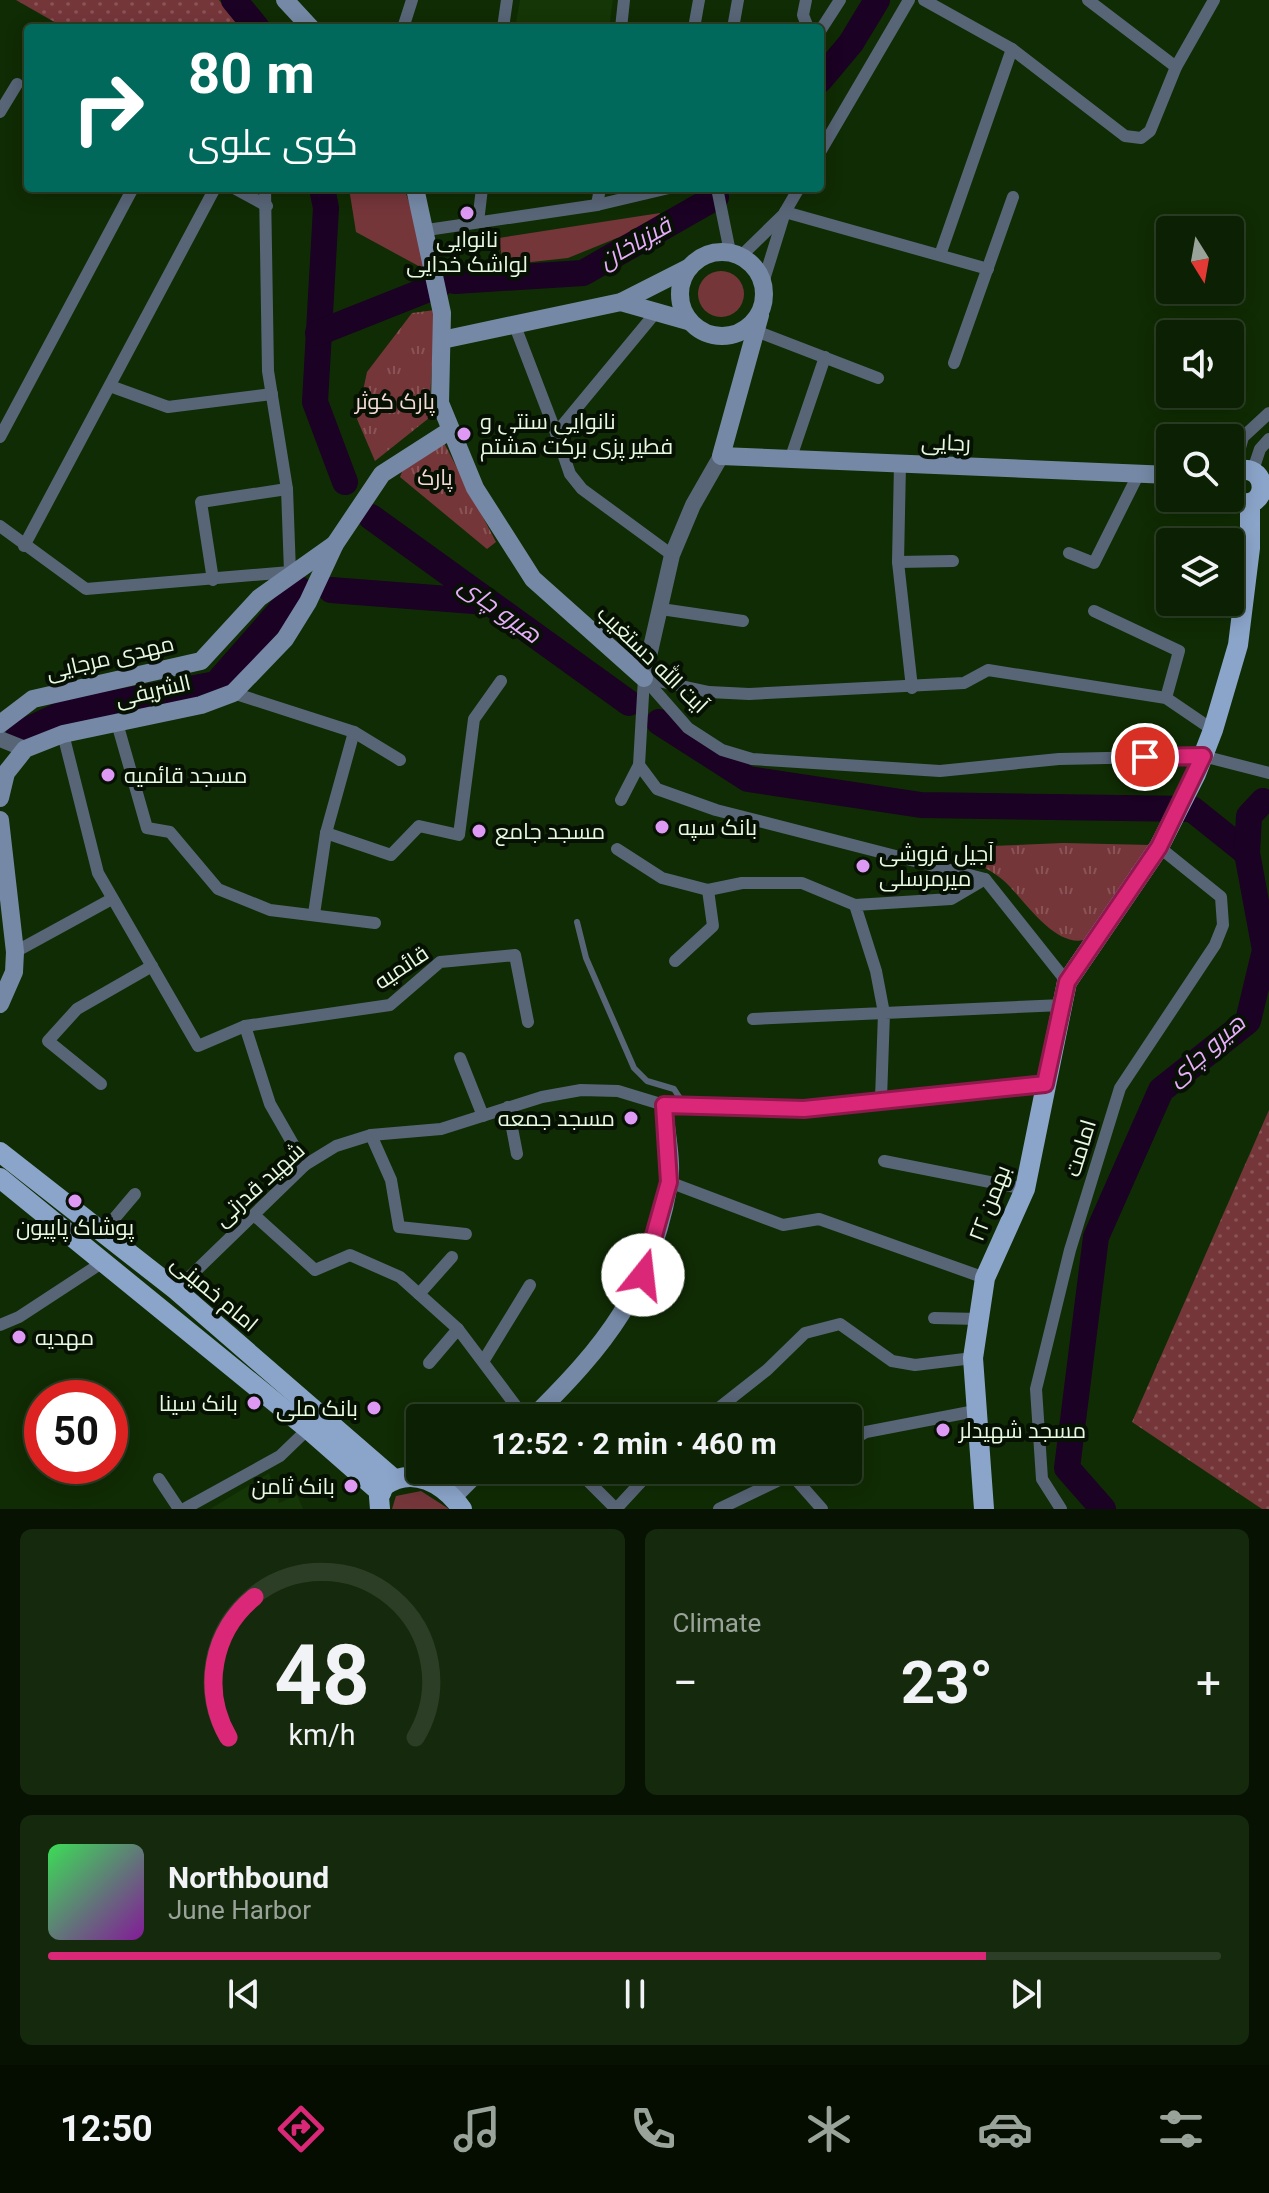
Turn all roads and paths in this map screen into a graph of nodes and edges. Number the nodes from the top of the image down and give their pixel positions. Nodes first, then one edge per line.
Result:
1 (285, 0) edge
2 (412, 0) edge
3 (507, 0) edge
4 (624, 0) edge
5 (699, 0) edge
6 (738, 0) edge
7 (806, 0) edge
8 (840, 0) edge
9 (909, 0) edge
10 (924, 0) edge
11 (1088, 0) edge
12 (1214, 0) edge
13 (307, 24) edge
14 (404, 24) edge
15 (504, 24) edge
16 (621, 24) edge
17 (695, 24) edge
18 (734, 24) edge
19 (806, 24) edge
20 (824, 25) edge
21 (1012, 49) junction
22 (1176, 67) junction
23 (17, 84) dead end
24 (0, 112) edge
25 (824, 145) edge
26 (131, 192) edge
27 (213, 192) edge
28 (241, 192) edge
29 (265, 192) edge
30 (416, 192) edge
31 (482, 192) edge
32 (599, 192) edge
33 (651, 192) edge
34 (718, 192) edge
35 (797, 192) edge
36 (1013, 197) dead end
37 (597, 205) junction
38 (267, 206) junction
39 (785, 212) junction
40 (478, 222) junction
41 (427, 230) junction
42 (735, 254) junction
43 (940, 255) junction
44 (690, 267) junction
45 (988, 269) junction
46 (763, 283) junction
47 (621, 302) junction
48 (657, 311) junction
49 (688, 321) junction
50 (758, 323) junction
51 (515, 326) junction
52 (719, 337) junction
53 (442, 340) junction
54 (825, 357) junction
55 (954, 363) dead end
56 (748, 364) junction
57 (878, 378) dead end
58 (110, 386) junction
59 (272, 394) junction
60 (1269, 413) edge
61 (449, 431) junction
62 (556, 433) junction
63 (1244, 436) edge
64 (0, 437) edge
65 (1269, 439) edge
66 (721, 456) junction
67 (790, 460) junction
68 (900, 464) junction
69 (1244, 470) edge
70 (1253, 470) junction
71 (1139, 473) junction
72 (1156, 474) edge
73 (1267, 488) edge
74 (287, 489) junction
75 (1244, 503) edge
76 (1250, 504) junction
77 (0, 526) edge
78 (335, 544) junction
79 (24, 546) junction
80 (1069, 553) dead end
81 (672, 555) junction
82 (953, 561) dead end
83 (898, 562) junction
84 (290, 572) junction
85 (213, 580) junction
86 (661, 609) junction
87 (1094, 611) dead end
88 (743, 621) dead end
89 (644, 678) junction
90 (501, 681) dead end
91 (912, 688) junction
92 (233, 693) junction
93 (1166, 698) junction
94 (117, 723) junction
95 (0, 724) edge
96 (1213, 730) junction
97 (354, 732) junction
98 (63, 734) junction
99 (0, 739) edge
100 (25, 749) junction
101 (400, 760) dead end
102 (639, 765) junction
103 (1200, 765) junction
104 (1269, 773) edge
105 (0, 798) edge
106 (621, 800) dead end
107 (0, 820) edge
108 (326, 833) junction
109 (1159, 847) junction
110 (617, 849) dead end
111 (985, 879) junction
112 (708, 890) junction
113 (110, 900) junction
114 (855, 905) junction
115 (314, 914) junction
116 (577, 922) dead end
117 (375, 923) dead end
118 (15, 952) junction
119 (675, 961) dead end
120 (152, 966) junction
121 (1067, 982) junction
122 (0, 1004) edge
123 (1063, 1005) junction
124 (884, 1013) junction
125 (753, 1019) dead end
126 (528, 1022) dead end
127 (245, 1026) junction
128 (460, 1058) dead end
129 (101, 1084) dead end
130 (1045, 1084) junction
131 (881, 1099) junction
132 (664, 1105) junction
133 (685, 1106) junction
134 (508, 1107) junction
135 (483, 1116) junction
136 (371, 1135) junction
137 (0, 1152) edge
138 (517, 1154) dead end
139 (884, 1161) dead end
140 (305, 1165) junction
141 (0, 1178) edge
142 (669, 1182) junction
143 (1025, 1189) junction
144 (135, 1194) dead end
145 (254, 1215) junction
146 (102, 1233) junction
147 (466, 1234) dead end
148 (452, 1257) dead end
149 (103, 1262) junction
150 (985, 1278) junction
151 (530, 1285) dead end
152 (176, 1290) junction
153 (419, 1294) junction
154 (934, 1318) dead end
155 (979, 1319) junction
156 (0, 1325) edge
157 (458, 1329) junction
158 (973, 1358) junction
159 (484, 1360) junction
160 (429, 1363) dead end
161 (515, 1404) edge
162 (546, 1404) edge
163 (724, 1404) edge
164 (975, 1411) junction
165 (308, 1429) junction
166 (862, 1434) edge
167 (159, 1479) dead end
168 (471, 1484) edge
169 (591, 1484) edge
170 (639, 1484) edge
171 (771, 1484) edge
172 (804, 1484) edge
173 (385, 1494) edge
174 (458, 1503) edge
175 (182, 1509) edge
176 (616, 1509) edge
177 (719, 1509) edge
178 (822, 1509) edge
179 (984, 1509) edge
180 (1061, 1509) edge

1 - 13 main road
2 - 14 street
3 - 15 street
4 - 16 street
5 - 17 street
6 - 18 street
7 - 19 street
8 - 20 street
9 - 25 street
10 - 21 street
11 - 22 street
12 - 22 street
21 - 22 street
21 - 43 street
23 - 24 street
26 - 64 street
27 - 58 street
28 - 38 street
29 - 38 street
30 - 41 main road
31 - 40 street
32 - 37 street
33 - 37 street
34 - 42 street
35 - 39 street
36 - 45 street
37 - 40 street
38 - 59 street
39 - 42 street
39 - 43 street
39 - 46 street
40 - 41 street
41 - 53 main road, آیت الله دستغیب
42 - 44 main road
42 - 46 main road
43 - 45 street
44 - 47 main road
44 - 49 main road
45 - 55 street
46 - 50 main road
47 - 48 main road
47 - 51 main road
48 - 49 main road
48 - 62 street
49 - 52 main road
50 - 52 main road
50 - 54 street
50 - 56 main road
51 - 53 main road
51 - 62 street
52 - 56 main road
53 - 61 main road, آیت الله دستغیب
54 - 57 street
54 - 67 street
56 - 66 main road
58 - 59 street
58 - 79 street
59 - 74 street
60 - 63 street
61 - 78 main road, الشریفی
61 - 89 main road, آیت الله دستغیب
62 - 81 street
65 - 70 street
66 - 67 main road, رجایی
66 - 81 street
67 - 68 main road, رجایی
68 - 71 main road, رجایی
68 - 83 street
69 - 70 main road
70 - 73 main road
71 - 72 main road, رجایی
71 - 80 street
73 - 76 main road
74 - 84 street
74 - 85 street
75 - 76 main road
76 - 96 main road
77 - 79 street
78 - 84 main road, مهدی مرجایی
78 - 92 main road, الشریفی
79 - 85 street
81 - 86 street
82 - 83 street
83 - 91 street
84 - 85 street
84 - 95 main road, مهدی مرجایی
86 - 88 street
86 - 89 street
87 - 93 street
89 - 91 street
89 - 102 street
89 - 103 street, آیت الله دستغیب
90 - 108 street
91 - 93 street
92 - 94 main road, الشریفی
92 - 97 street
93 - 96 street
94 - 98 main road, الشریفی
94 - 115 street
96 - 103 main road
97 - 101 street
97 - 108 street
98 - 100 main road, الشریفی
98 - 113 street
99 - 100 street
100 - 105 main road
102 - 106 street
102 - 111 street
103 - 104 street, آیت الله دستغیب
103 - 109 main road, ۲۲ بهمن
107 - 118 main road
108 - 115 street
109 - 121 main road, ۲۲ بهمن
109 - 180 street, امامت
110 - 112 street
111 - 114 street
111 - 121 street
112 - 114 street
112 - 119 street
113 - 118 street
113 - 120 street
114 - 124 street
115 - 117 street
116 - 133 lane
118 - 122 main road
120 - 127 street, قائمیه
120 - 129 street
121 - 123 main road, ۲۲ بهمن
123 - 124 street
123 - 130 main road, ۲۲ بهمن
124 - 125 street
124 - 131 street
126 - 127 street, قائمیه
127 - 140 street
128 - 135 street
130 - 131 street, شهید قدرتی
130 - 143 main road, ۲۲ بهمن
131 - 133 street, شهید قدرتی
132 - 133 street, شهید قدرتی
132 - 134 street, شهید قدرتی
132 - 142 main road
134 - 135 street, شهید قدرتی
134 - 138 street
135 - 136 street, شهید قدرتی
136 - 140 street, شهید قدرتی
136 - 147 street
137 - 146 main road, امام خمینی
139 - 143 street
140 - 145 street, شهید قدرتی
141 - 149 main road, امام خمینی
142 - 150 street
142 - 162 main road
143 - 150 main road, ۲۲ بهمن
144 - 146 street
145 - 152 street, شهید قدرتی
145 - 153 street
146 - 152 main road, امام خمینی
148 - 153 street
149 - 156 street
149 - 165 main road, امام خمینی
150 - 155 main road, ۲۲ بهمن
151 - 159 street
152 - 173 main road, امام خمینی
153 - 157 street
154 - 155 street
155 - 158 main road, ۲۲ بهمن
157 - 159 street
157 - 160 street
158 - 163 street
158 - 164 main road, ۲۲ بهمن
159 - 161 street
164 - 166 street
164 - 179 main road, ۲۲ بهمن
165 - 173 main road, امام خمینی
165 - 175 street
167 - 175 street
168 - 174 main road
169 - 176 street
170 - 176 street
171 - 177 street
172 - 178 street
173 - 174 main road

